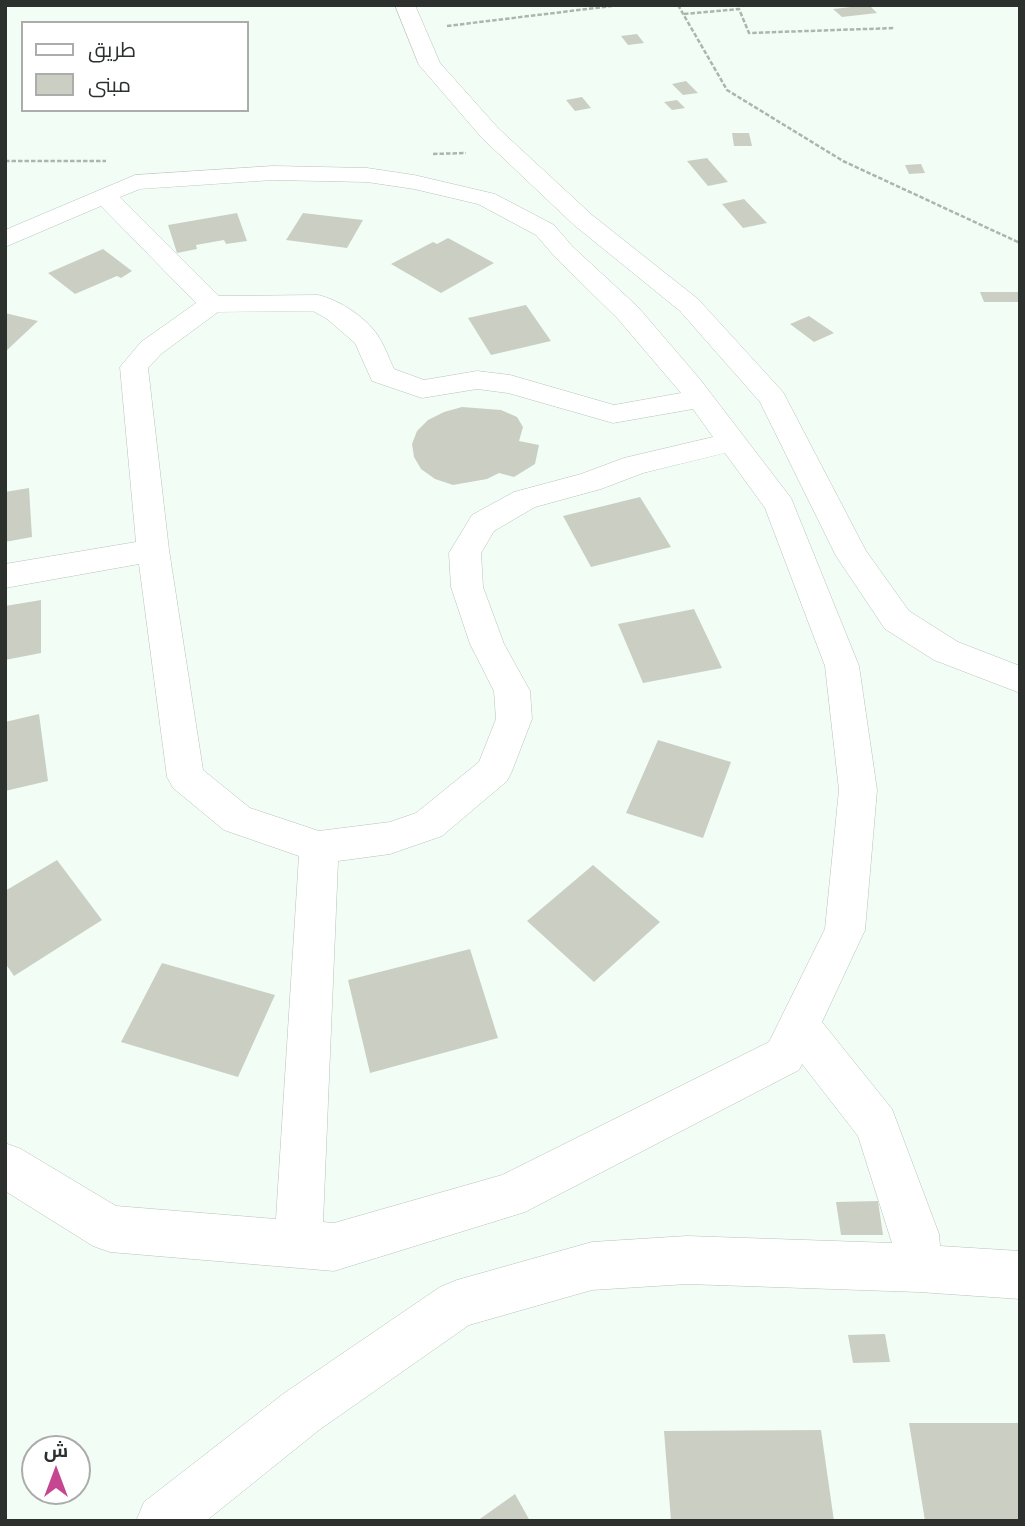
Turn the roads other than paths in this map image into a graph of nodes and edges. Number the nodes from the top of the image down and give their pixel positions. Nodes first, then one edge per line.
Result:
1 (410, 17) edge
2 (104, 195) junction
3 (5, 239) edge
4 (212, 304) junction
5 (701, 399) junction
6 (733, 442) junction
7 (153, 550) junction
8 (5, 576) edge
9 (1020, 680) edge
10 (319, 847) junction
11 (798, 1025) junction
12 (5, 1165) edge
13 (298, 1244) junction
14 (919, 1268) junction
15 (1020, 1275) edge
16 (163, 1521) edge

1 - 9 street
2 - 3 street
2 - 4 street
2 - 5 street
4 - 5 street
4 - 7 street
5 - 6 street
6 - 10 street
6 - 11 street
7 - 8 street
7 - 10 street
10 - 13 street
11 - 13 street
11 - 14 street
12 - 13 street
14 - 15 street
14 - 16 street

